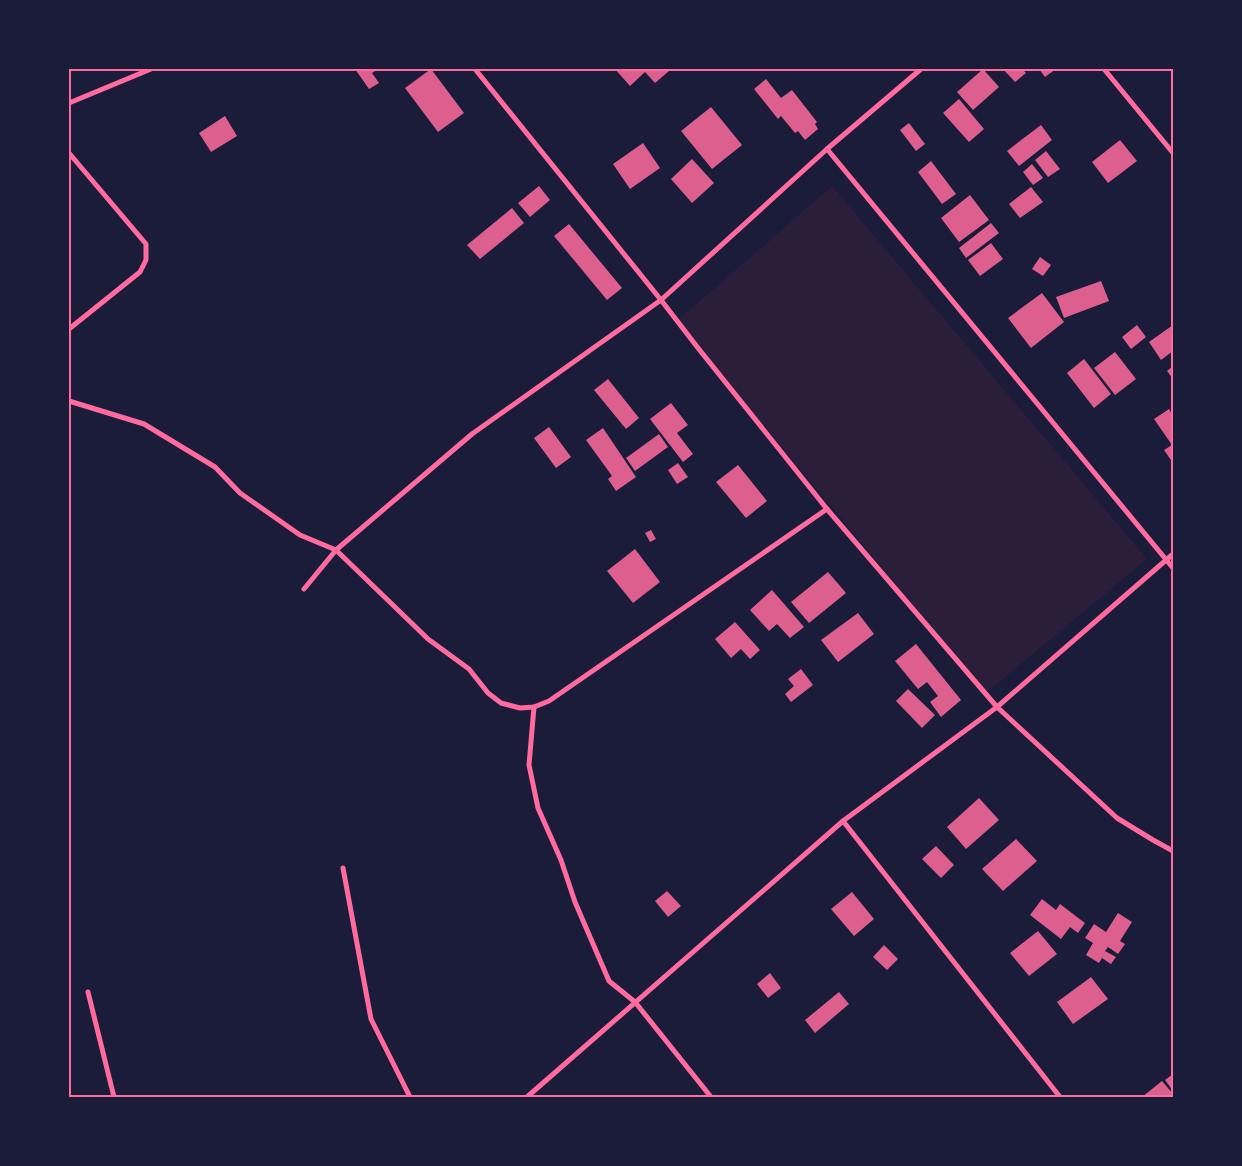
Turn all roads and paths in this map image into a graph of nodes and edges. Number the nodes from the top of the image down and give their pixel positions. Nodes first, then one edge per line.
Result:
1 (151, 69) edge
2 (474, 69) edge
3 (921, 69) edge
4 (1104, 69) edge
5 (69, 103) edge
6 (827, 149) junction
7 (69, 153) edge
8 (1173, 153) edge
9 (662, 300) junction
10 (69, 329) edge
11 (69, 401) edge
12 (827, 509) junction
13 (336, 550) junction
14 (1173, 554) edge
15 (1167, 560) junction
16 (1173, 568) edge
17 (304, 589) dead end
18 (534, 707) junction
19 (996, 707) junction
20 (843, 821) junction
21 (1173, 850) edge
22 (343, 868) dead end
23 (88, 992) dead end
24 (635, 1002) junction
25 (114, 1097) edge
26 (410, 1097) edge
27 (527, 1097) edge
28 (711, 1097) edge
29 (1060, 1097) edge

1 - 5 street
2 - 9 street
3 - 6 street
4 - 8 street
6 - 9 street
6 - 15 street
7 - 10 street
9 - 12 street
9 - 13 street
11 - 13 street
12 - 18 street
12 - 19 street
13 - 17 street
13 - 18 street
14 - 15 street
15 - 16 street
15 - 19 street
18 - 24 street
19 - 20 street
19 - 21 street
20 - 24 street
20 - 29 street
22 - 26 street
23 - 25 street
24 - 27 street
24 - 28 street

